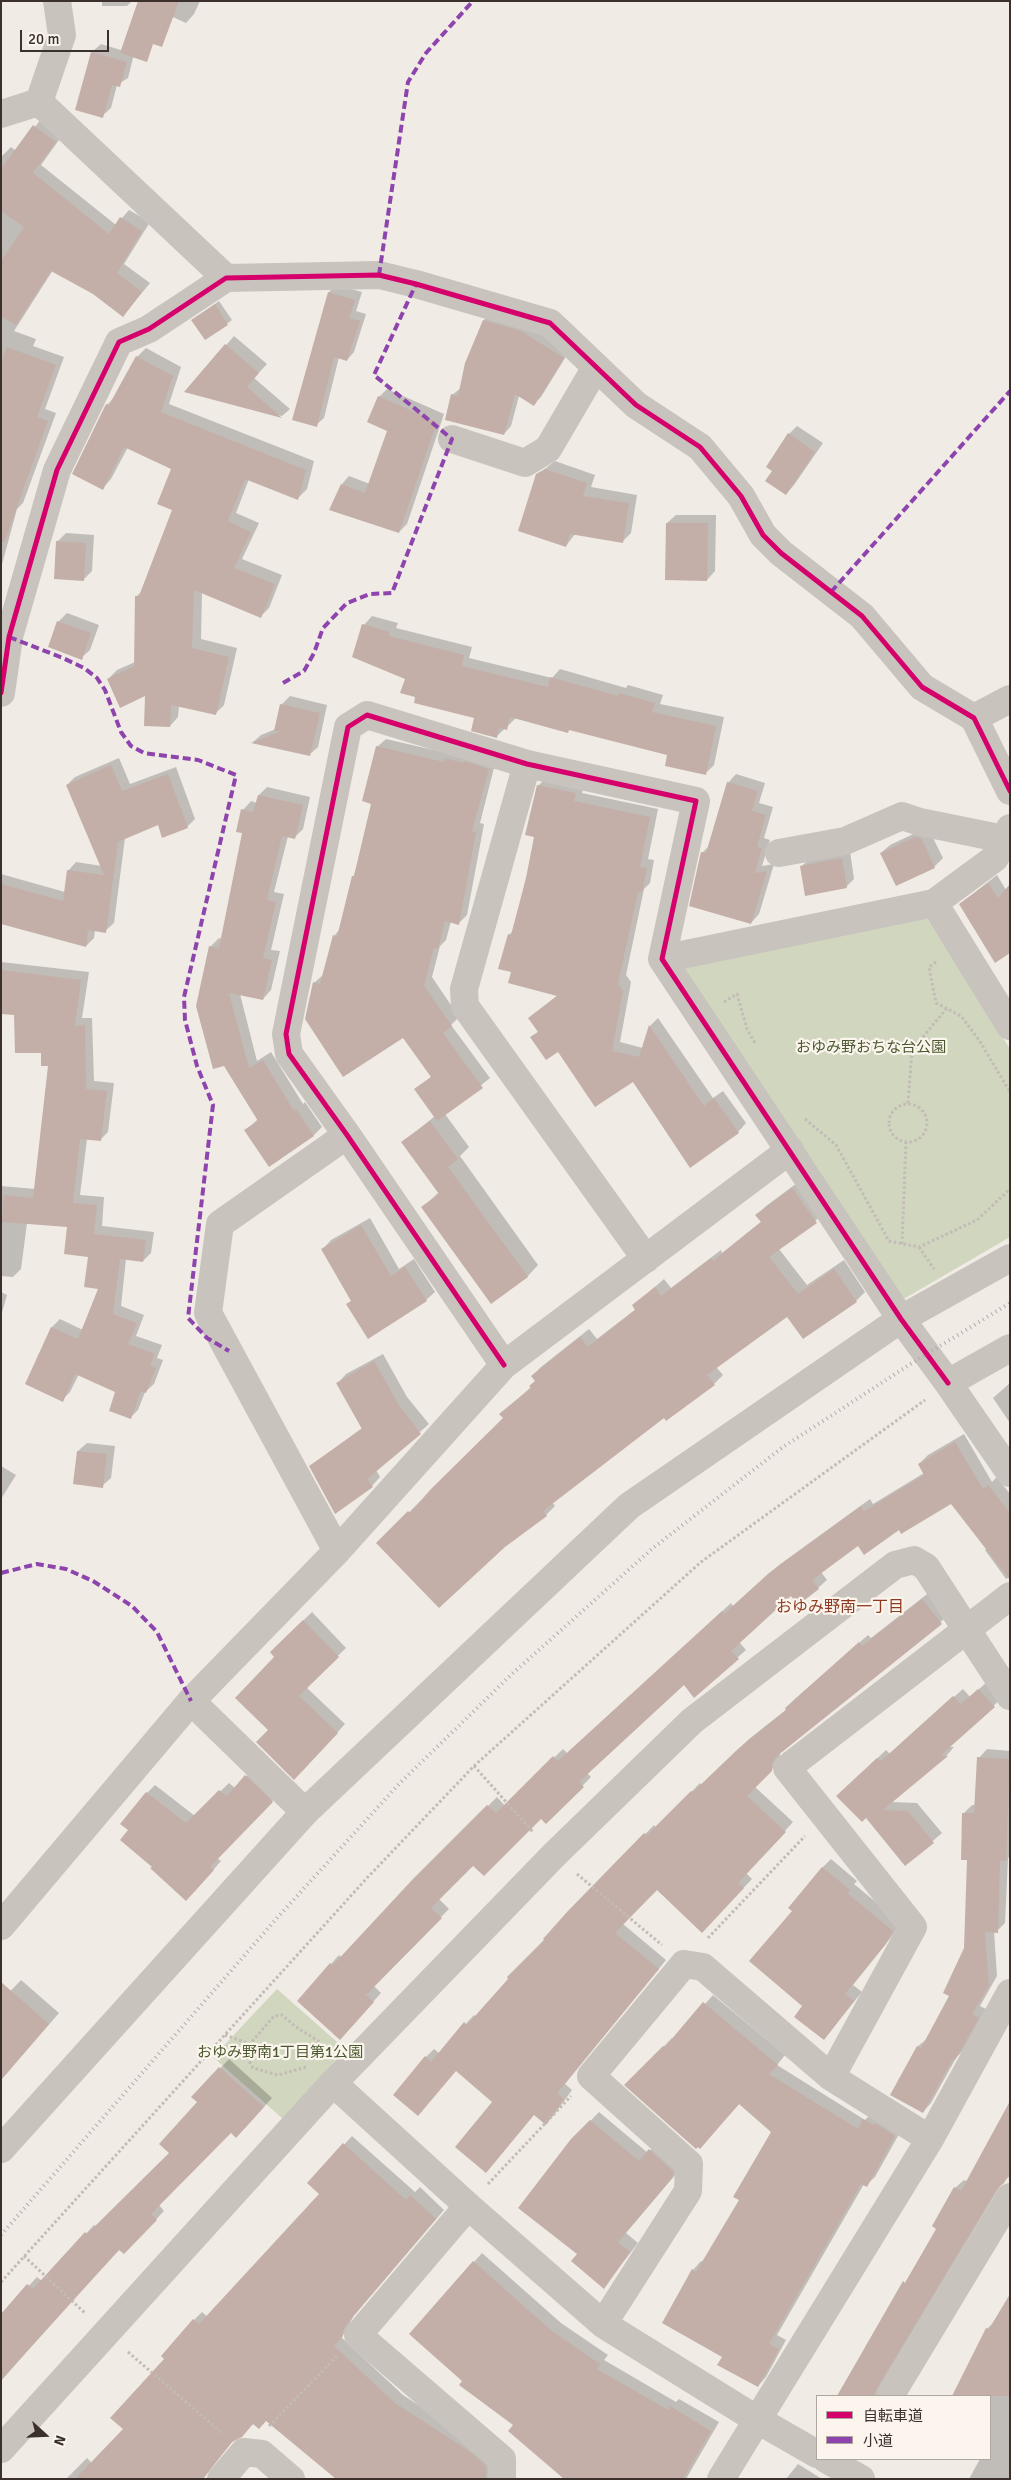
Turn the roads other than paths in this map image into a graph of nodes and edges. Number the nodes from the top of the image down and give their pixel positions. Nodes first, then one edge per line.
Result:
1 (58, 1) edge
2 (39, 102) junction
3 (1, 114) edge
4 (226, 278) junction
5 (596, 367) junction
6 (452, 439) dead end
7 (1, 693) edge
8 (1010, 698) edge
9 (974, 718) junction
10 (527, 764) junction
11 (1010, 791) edge
12 (1007, 834) edge
13 (779, 853) dead end
14 (934, 903) junction
15 (662, 959) junction
16 (1008, 1020) edge
17 (347, 1135) junction
18 (790, 1150) junction
19 (1010, 1258) edge
20 (646, 1259) junction
21 (901, 1319) junction
22 (1010, 1348) edge
23 (504, 1365) junction
24 (948, 1383) junction
25 (1010, 1473) edge
26 (337, 1551) junction
27 (1010, 1596) edge
28 (966, 1628) junction
29 (1010, 1696) edge
30 (191, 1701) junction
31 (304, 1812) junction
32 (1, 1926) edge
33 (1010, 1993) edge
34 (340, 2075) junction
35 (831, 2077) junction
36 (930, 2139) junction
37 (1, 2149) edge
38 (1010, 2197) edge
39 (468, 2206) junction
40 (603, 2324) junction
41 (891, 2395) edge
42 (756, 2420) junction
43 (1, 2449) edge
44 (816, 2453) edge
45 (221, 2479) edge
46 (291, 2479) edge
47 (502, 2479) edge
48 (721, 2479) edge

1 - 2 street
2 - 3 street
2 - 4 street
4 - 5 street
4 - 7 street
5 - 6 street
5 - 9 street
8 - 9 street
9 - 11 street
10 - 15 street
10 - 17 street
10 - 20 street
12 - 13 street
12 - 14 street
14 - 15 street
14 - 16 street
15 - 18 street
17 - 23 street
17 - 26 street
18 - 20 street
18 - 21 street
19 - 21 street
20 - 23 street
21 - 24 street
21 - 31 street
22 - 24 street
23 - 26 street
24 - 25 street
26 - 30 street
27 - 28 street
28 - 29 street
28 - 34 street
28 - 35 street
30 - 31 street
30 - 32 street
31 - 37 street
33 - 36 street
34 - 39 street
34 - 43 street
35 - 36 street
35 - 40 street
36 - 42 street
38 - 41 street
39 - 40 street
39 - 47 street
40 - 42 street
42 - 44 street
42 - 48 street
45 - 46 street

